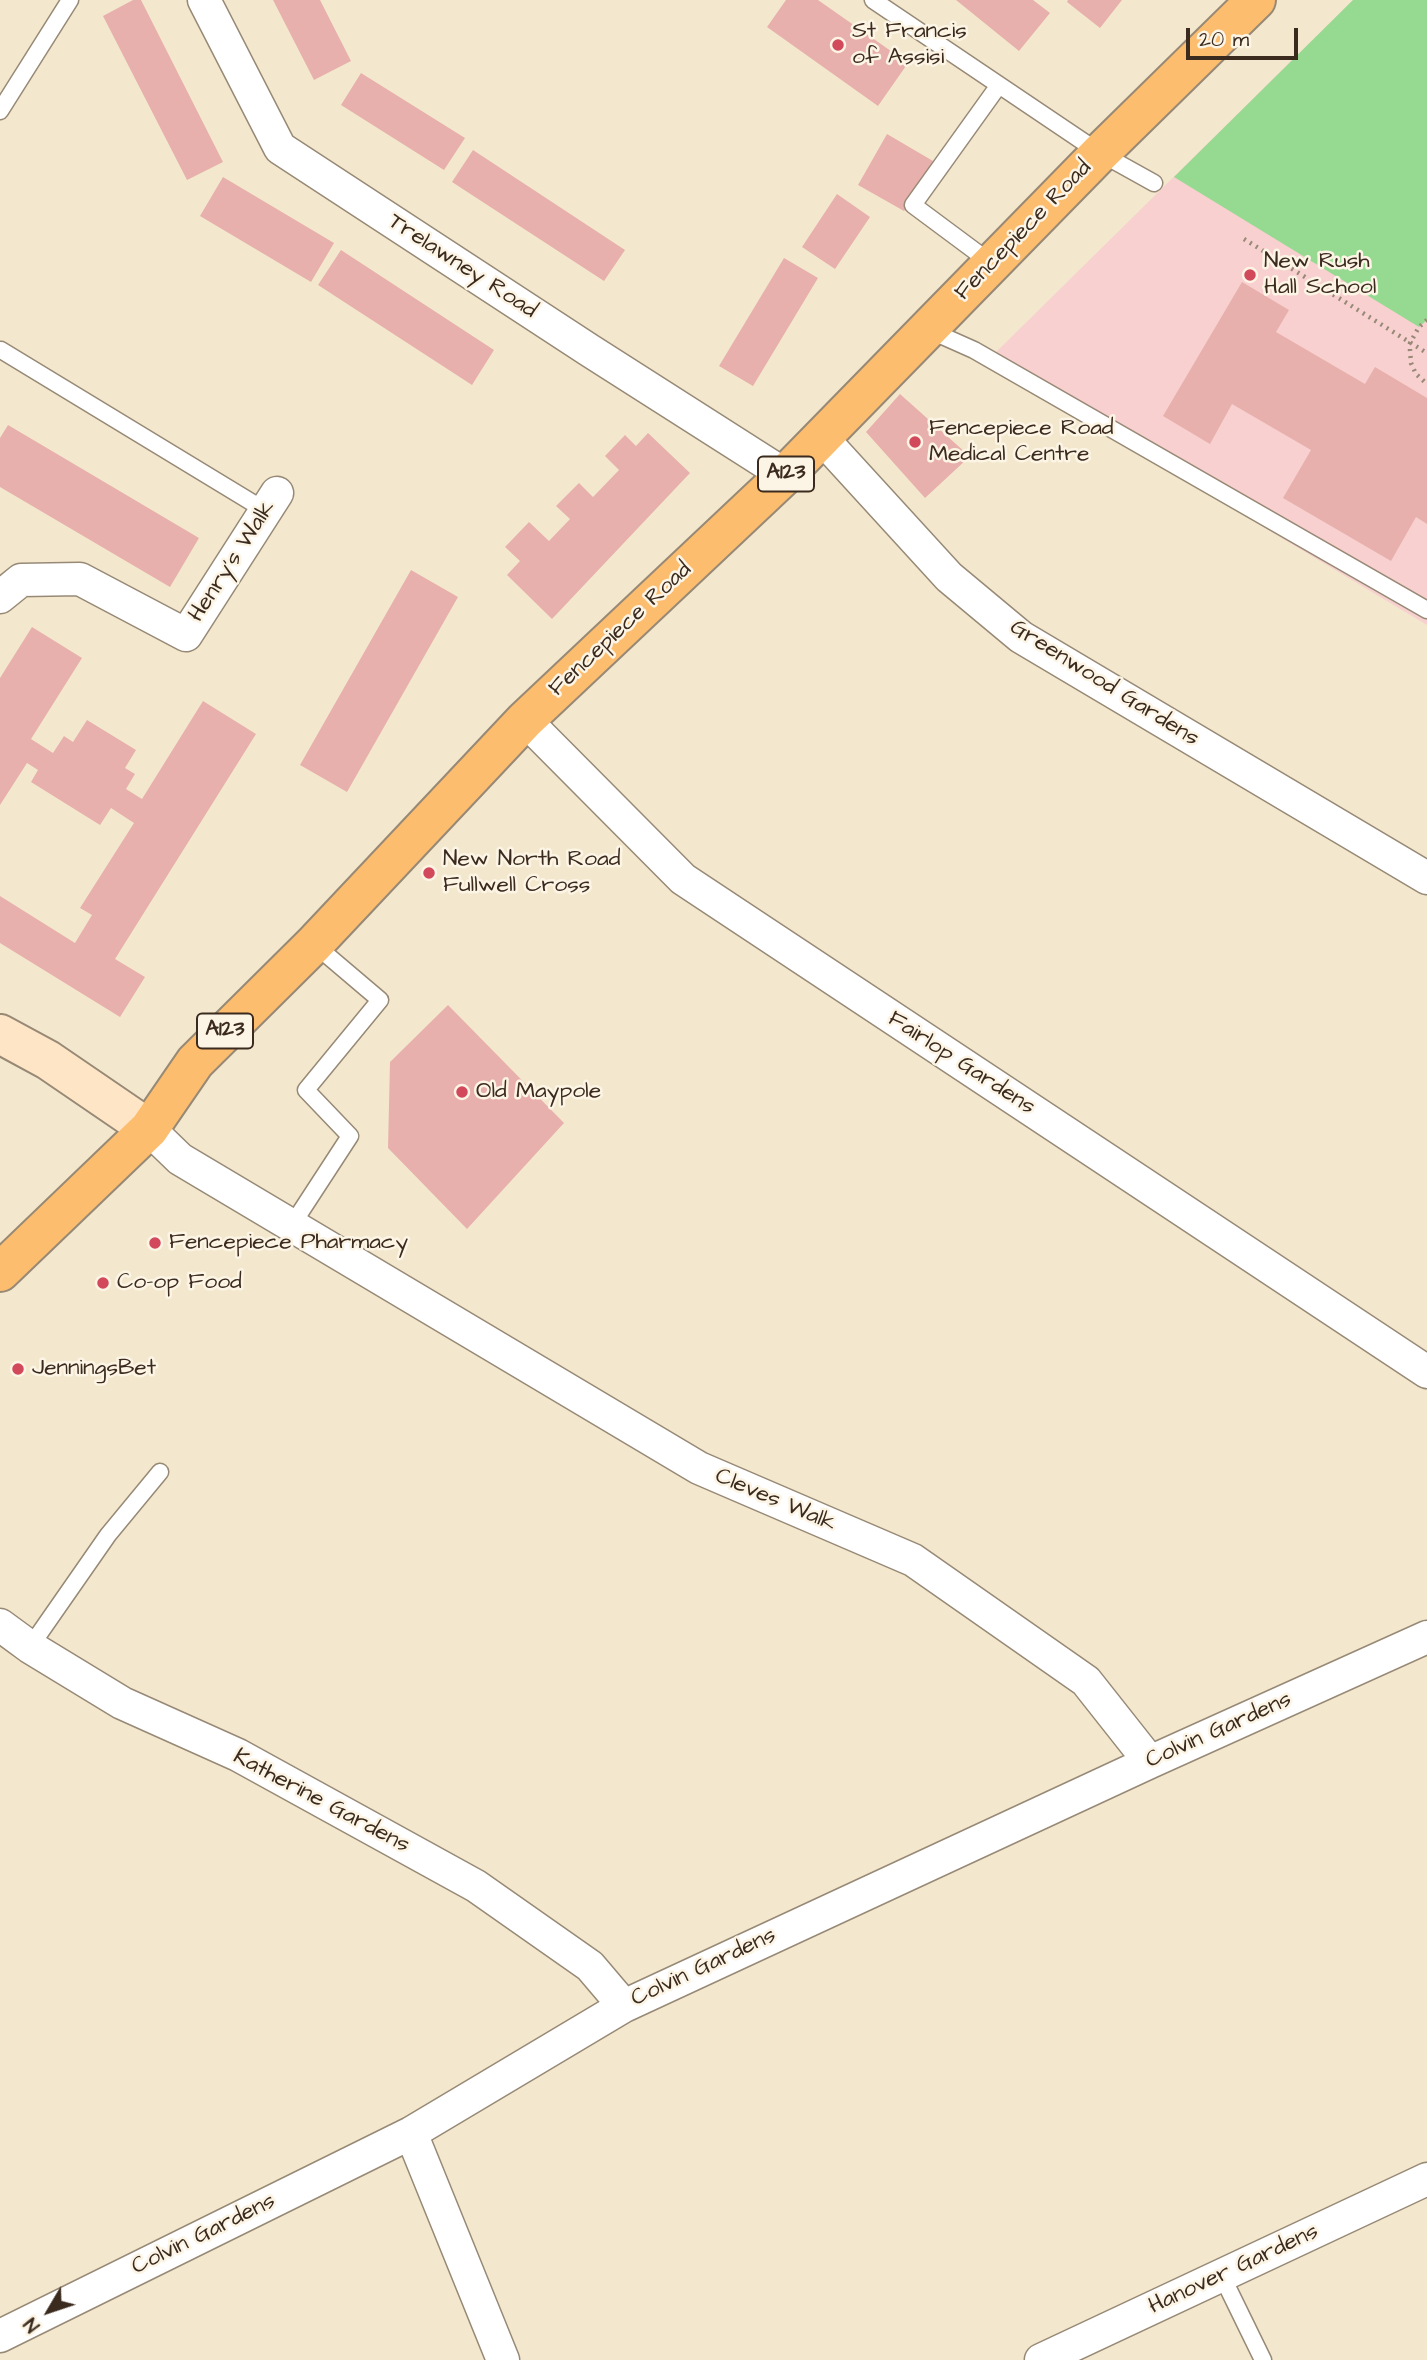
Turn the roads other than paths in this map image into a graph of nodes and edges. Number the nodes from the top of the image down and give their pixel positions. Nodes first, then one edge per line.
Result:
1 (70, 0) edge
2 (204, 0) edge
3 (873, 0) edge
4 (1256, 0) edge
5 (999, 85) junction
6 (0, 111) edge
7 (1100, 153) junction
8 (1154, 183) dead end
9 (991, 263) junction
10 (929, 330) junction
11 (1, 350) edge
12 (821, 437) junction
13 (785, 475) junction
14 (272, 502) joint
15 (0, 597) edge
16 (1427, 610) edge
17 (525, 720) junction
18 (1427, 878) edge
19 (314, 944) junction
20 (0, 1034) edge
21 (149, 1129) junction
22 (292, 1225) junction
23 (0, 1272) edge
24 (1427, 1372) edge
25 (160, 1472) dead end
26 (0, 1625) edge
27 (1427, 1637) edge
28 (30, 1647) junction
29 (1150, 1762) junction
30 (624, 2006) junction
31 (411, 2133) junction
32 (1427, 2179) edge
33 (1222, 2276) junction
34 (0, 2336) edge
35 (503, 2360) edge
36 (1041, 2360) edge
37 (1263, 2360) edge

1 - 6 lane
2 - 13 street, Trelawney Road
3 - 5 lane
4 - 7 main road, Fencepiece Road / A123
5 - 7 lane
5 - 9 lane
7 - 8 lane
7 - 9 main road, Fencepiece Road / A123
9 - 10 main road, Fencepiece Road / A123
10 - 12 main road, Fencepiece Road / A123
10 - 16 lane
11 - 14 lane
12 - 13 main road, Fencepiece Road / A123
12 - 18 street, Greenwood Gardens
13 - 17 main road, Fencepiece Road / A123
14 - 15 street, Henry's Walk
17 - 19 main road, Fencepiece Road / A123
17 - 24 street, Fairlop Gardens
19 - 21 main road, Fencepiece Road / A123
19 - 22 lane
20 - 21 street
21 - 22 street, Cleves Walk
21 - 23 main road, Fencepiece Road / A123
22 - 29 street, Cleves Walk
25 - 28 lane
26 - 28 street, Katherine Gardens
27 - 29 street, Colvin Gardens
28 - 30 street, Katherine Gardens
29 - 30 street, Colvin Gardens
30 - 31 street, Colvin Gardens
31 - 34 street, Colvin Gardens
31 - 35 street
32 - 33 street, Hanover Gardens
33 - 36 street, Hanover Gardens
33 - 37 lane

